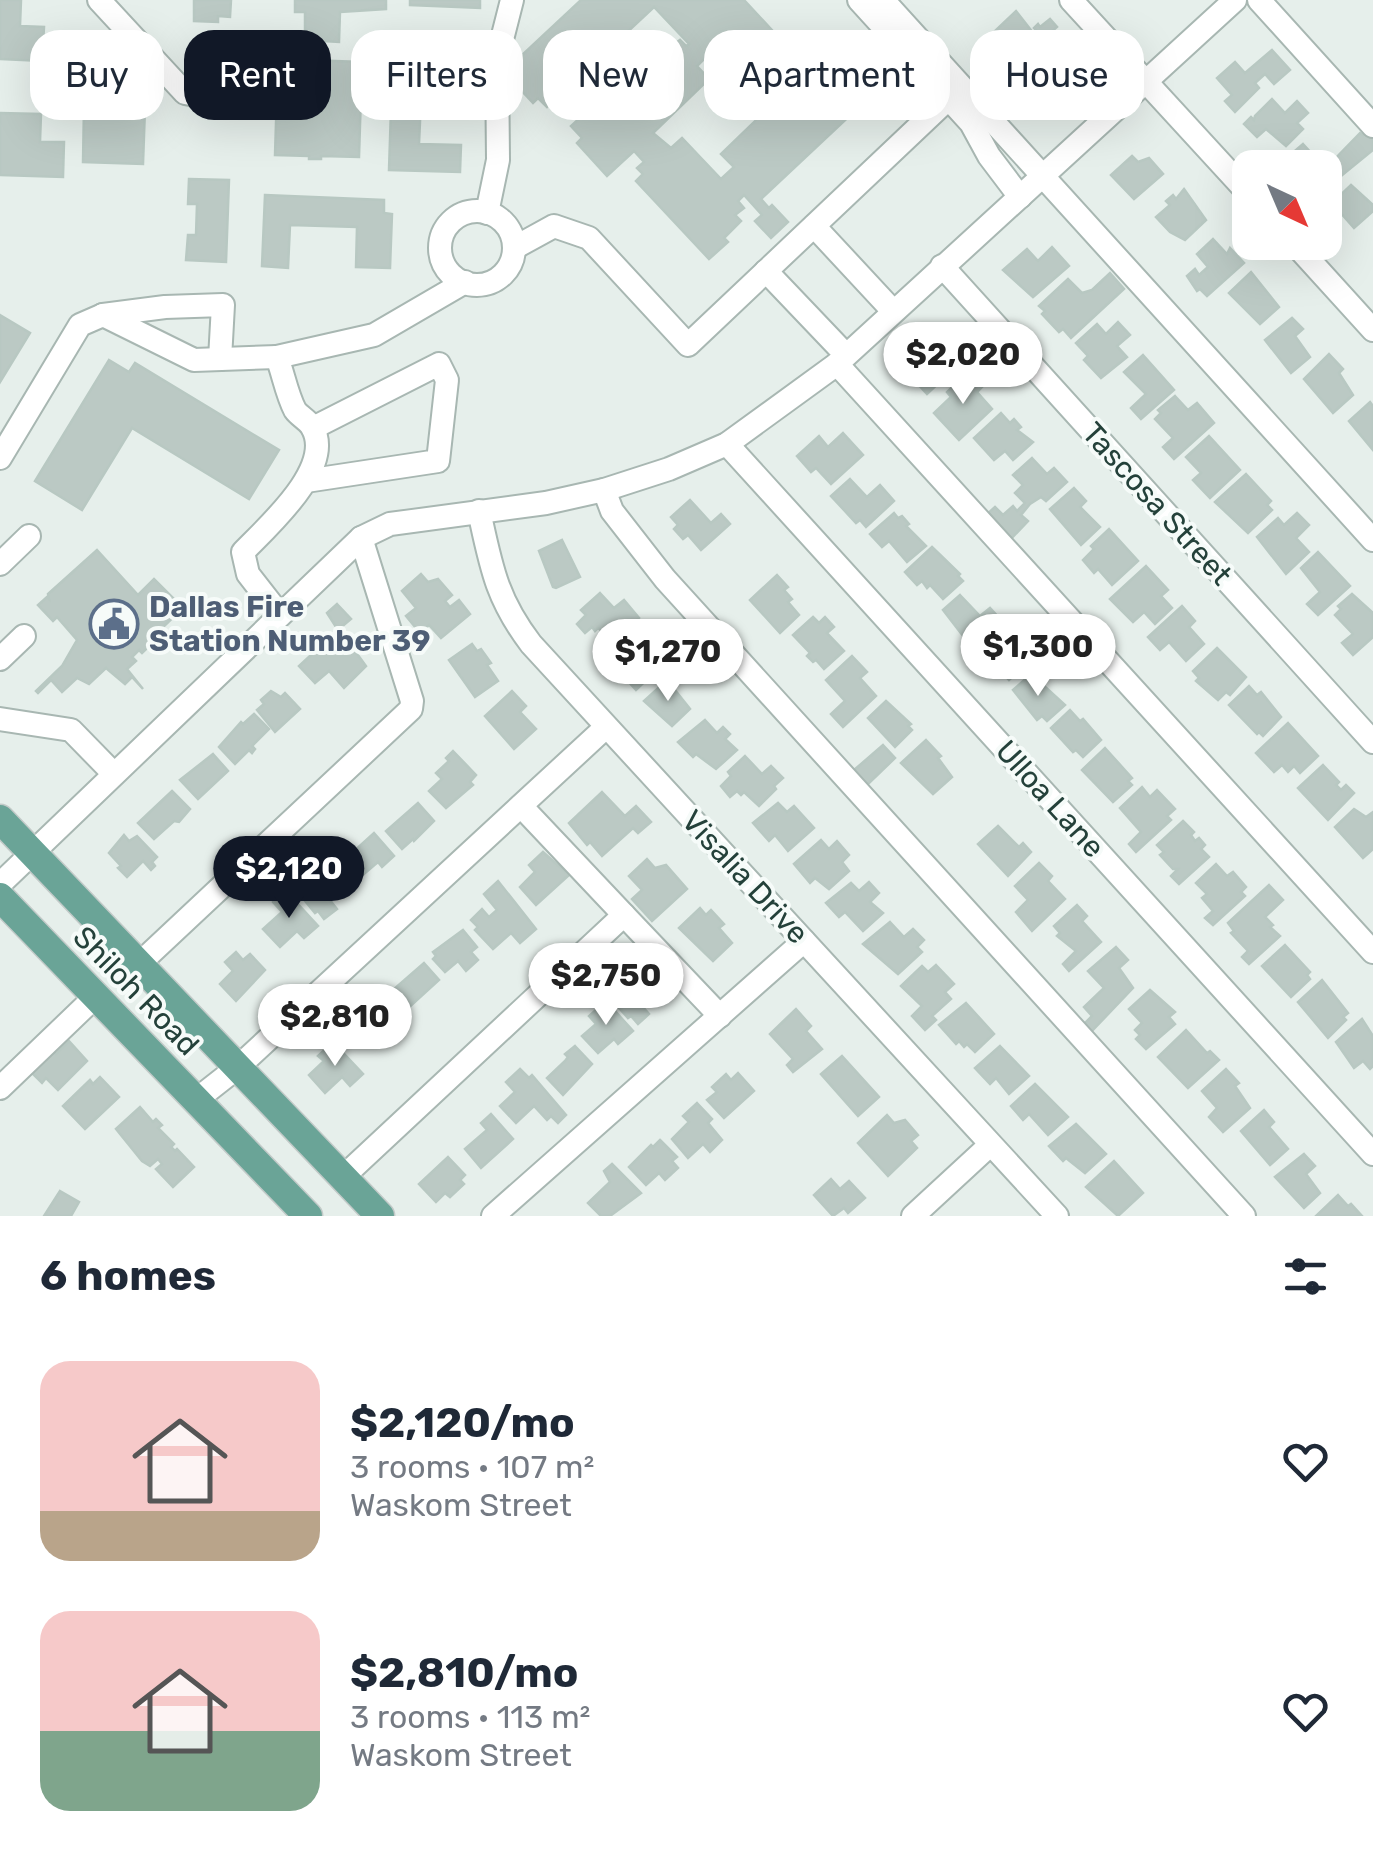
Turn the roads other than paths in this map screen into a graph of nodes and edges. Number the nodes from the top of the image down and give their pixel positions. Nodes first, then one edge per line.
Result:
1 (99, 0) edge
2 (512, 0) edge
3 (860, 0) edge
4 (883, 0) edge
5 (1071, 0) edge
6 (1235, 0) edge
7 (1258, 0) edge
8 (887, 30) edge
9 (1146, 81) junction
10 (184, 92) edge
11 (950, 99) edge
12 (926, 120) edge
13 (1373, 126) edge
14 (1043, 175) junction
15 (1232, 175) edge
16 (1020, 196) junction
17 (487, 213) junction
18 (814, 226) junction
19 (514, 248) junction
20 (1309, 260) edge
21 (942, 266) junction
22 (766, 272) junction
23 (464, 282) junction
24 (893, 310) junction
25 (103, 315) junction
26 (1373, 330) edge
27 (277, 357) junction
28 (220, 359) junction
29 (841, 359) junction
30 (313, 428) junction
31 (727, 444) junction
32 (0, 458) edge
33 (306, 481) junction
34 (604, 490) junction
35 (479, 511) junction
36 (29, 536) dead end
37 (361, 538) junction
38 (1373, 540) edge
39 (0, 564) edge
40 (280, 616) junction
41 (24, 636) dead end
42 (0, 659) edge
43 (0, 719) edge
44 (606, 726) junction
45 (1373, 742) edge
46 (114, 774) junction
47 (521, 806) junction
48 (0, 819) edge
49 (32, 852) junction
50 (0, 884) edge
51 (0, 897) edge
52 (624, 916) junction
53 (804, 941) junction
54 (1373, 952) edge
55 (138, 964) junction
56 (96, 996) junction
57 (720, 1016) junction
58 (238, 1067) junction
59 (0, 1088) edge
60 (196, 1100) junction
61 (990, 1145) junction
62 (1373, 1154) edge
63 (342, 1177) junction
64 (308, 1216) edge
65 (380, 1216) edge
66 (493, 1216) edge
67 (913, 1216) edge
68 (1057, 1216) edge
69 (1244, 1216) edge

1 - 10 street
2 - 17 street
3 - 8 street
4 - 14 street
5 - 9 street
6 - 9 street
7 - 13 street
9 - 14 street
9 - 15 street
11 - 16 street
12 - 18 street
14 - 16 street
14 - 38 street
16 - 21 street
17 - 19 street
17 - 23 street
18 - 22 street
18 - 24 street
19 - 22 street
19 - 23 street
20 - 26 street
21 - 24 street
21 - 45 street, Tascosa Street
22 - 29 street
23 - 27 street
24 - 29 street
25 - 28 street
25 - 28 street
25 - 32 street
27 - 28 street
27 - 30 street
29 - 31 street
29 - 54 street
30 - 33 street
30 - 33 street
31 - 34 street
31 - 62 street, Ulloa Lane
33 - 40 street
34 - 35 street
34 - 69 street
35 - 37 street
35 - 44 street, Visalia Drive
36 - 39 street
37 - 40 street
37 - 55 street
40 - 46 street
41 - 42 street
43 - 46 street
44 - 47 street
44 - 53 street, Visalia Drive
46 - 49 street
47 - 52 street
47 - 58 street
48 - 49 main road, Shiloh Road
49 - 50 street
49 - 55 main road, Shiloh Road
51 - 56 main road, Shiloh Road
52 - 57 street
52 - 63 street
53 - 57 street
53 - 61 street, Visalia Drive
55 - 58 main road, Shiloh Road
56 - 59 street
56 - 60 main road, Shiloh Road
57 - 66 street
58 - 60 street
58 - 63 main road, Shiloh Road
60 - 64 main road, Shiloh Road
61 - 67 street
61 - 68 street, Visalia Drive
63 - 65 main road, Shiloh Road

